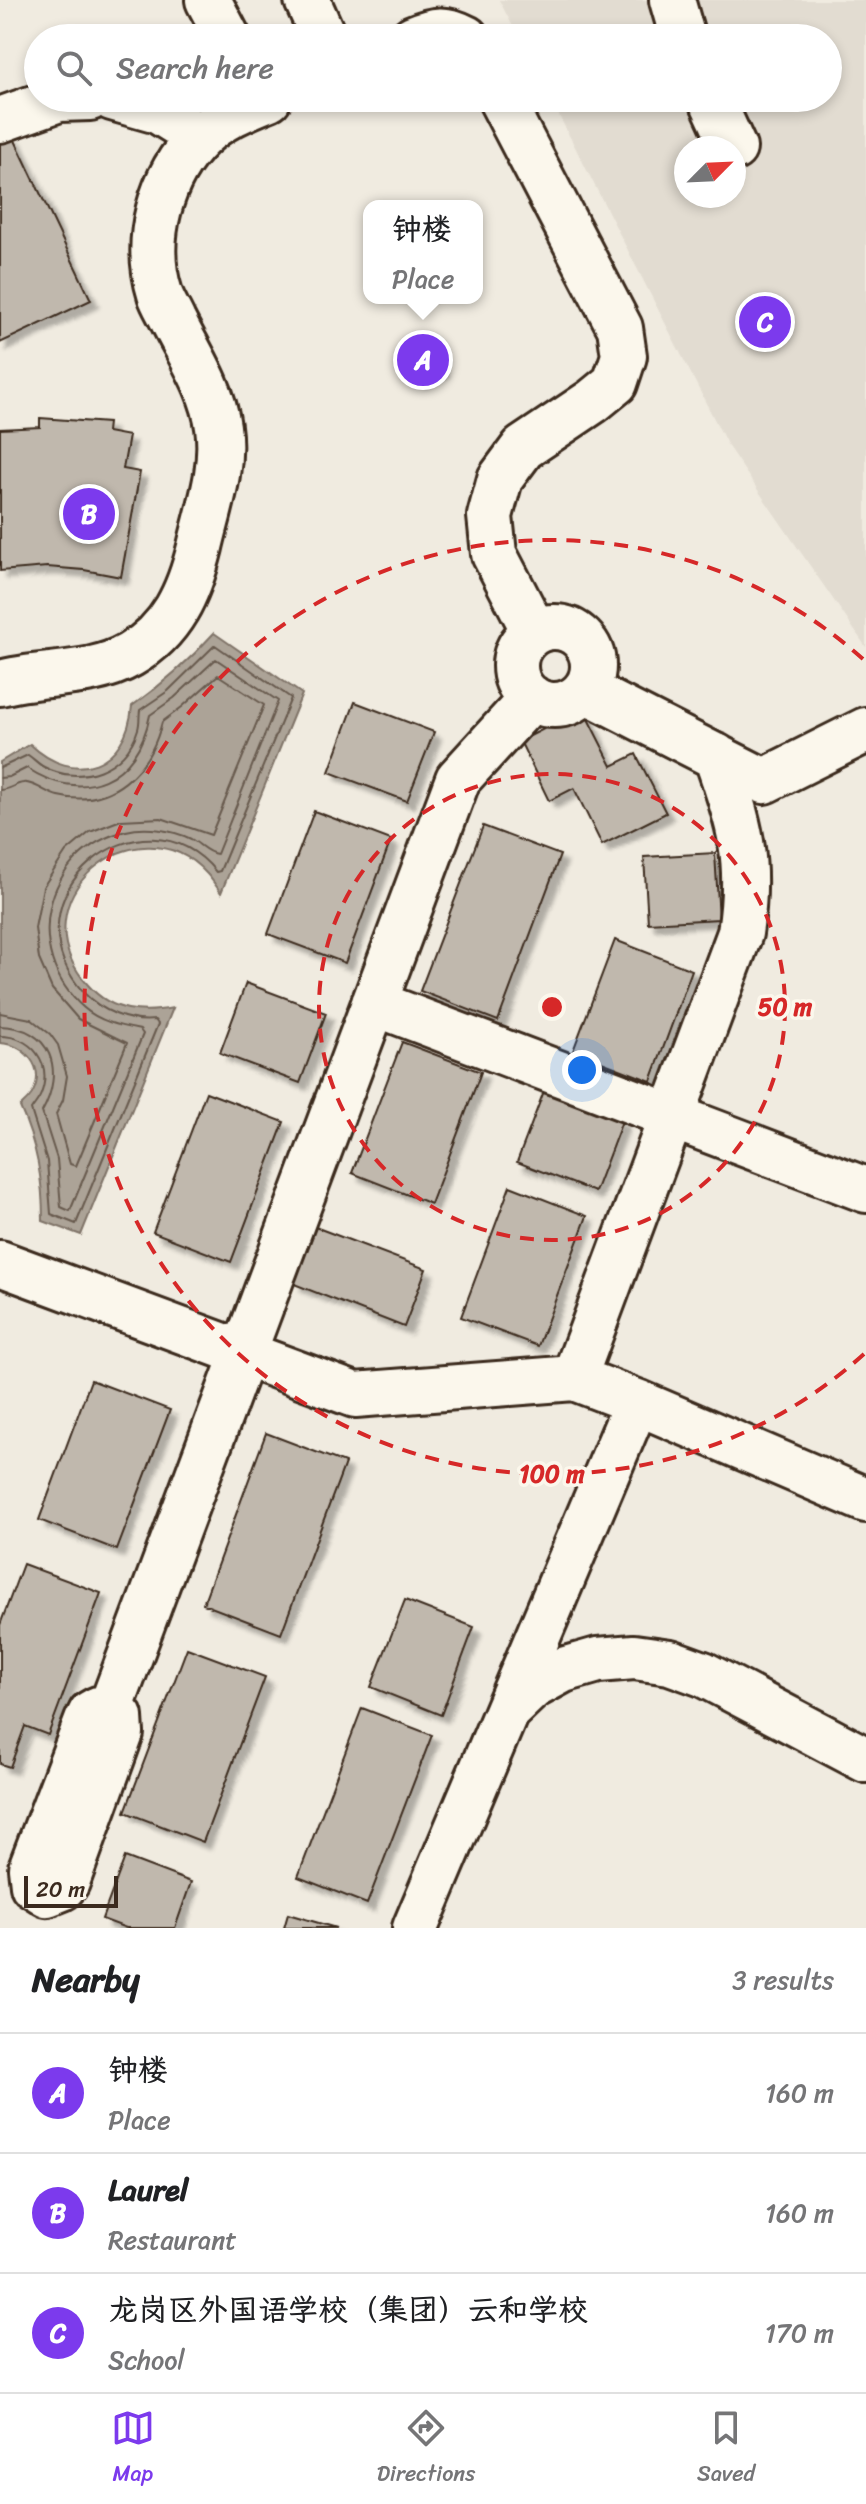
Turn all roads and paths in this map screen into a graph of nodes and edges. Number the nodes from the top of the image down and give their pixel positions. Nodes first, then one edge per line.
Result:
1 (208, 0) edge
2 (307, 0) edge
3 (672, 0) edge
4 (221, 24) edge
5 (318, 24) edge
6 (679, 24) edge
7 (24, 111) edge
8 (160, 112) edge
9 (236, 112) edge
10 (507, 112) edge
11 (717, 112) edge
12 (0, 120) edge
13 (728, 136) edge
14 (200, 137) junction
15 (534, 631) junction
16 (0, 683) edge
17 (585, 690) junction
18 (532, 698) junction
19 (866, 730) edge
20 (716, 756) junction
21 (374, 1003) junction
22 (673, 1117) junction
23 (866, 1190) edge
24 (0, 1263) edge
25 (242, 1353) junction
26 (574, 1378) junction
27 (637, 1402) junction
28 (866, 1500) edge
29 (110, 1710) dead end
30 (507, 1711) junction
31 (866, 1760) edge
32 (415, 1928) edge

1 - 4 street
2 - 5 street
3 - 6 street
7 - 12 street
8 - 14 street
9 - 14 street
10 - 15 street
11 - 13 street
14 - 16 street
15 - 17 street
15 - 18 street
17 - 18 street
17 - 20 street
18 - 21 street
19 - 20 street
20 - 22 street
21 - 22 street
21 - 25 street
22 - 23 street
22 - 26 street
24 - 25 street
25 - 26 street
25 - 29 street
26 - 27 street
27 - 28 street
27 - 30 street
30 - 31 street
30 - 32 street

